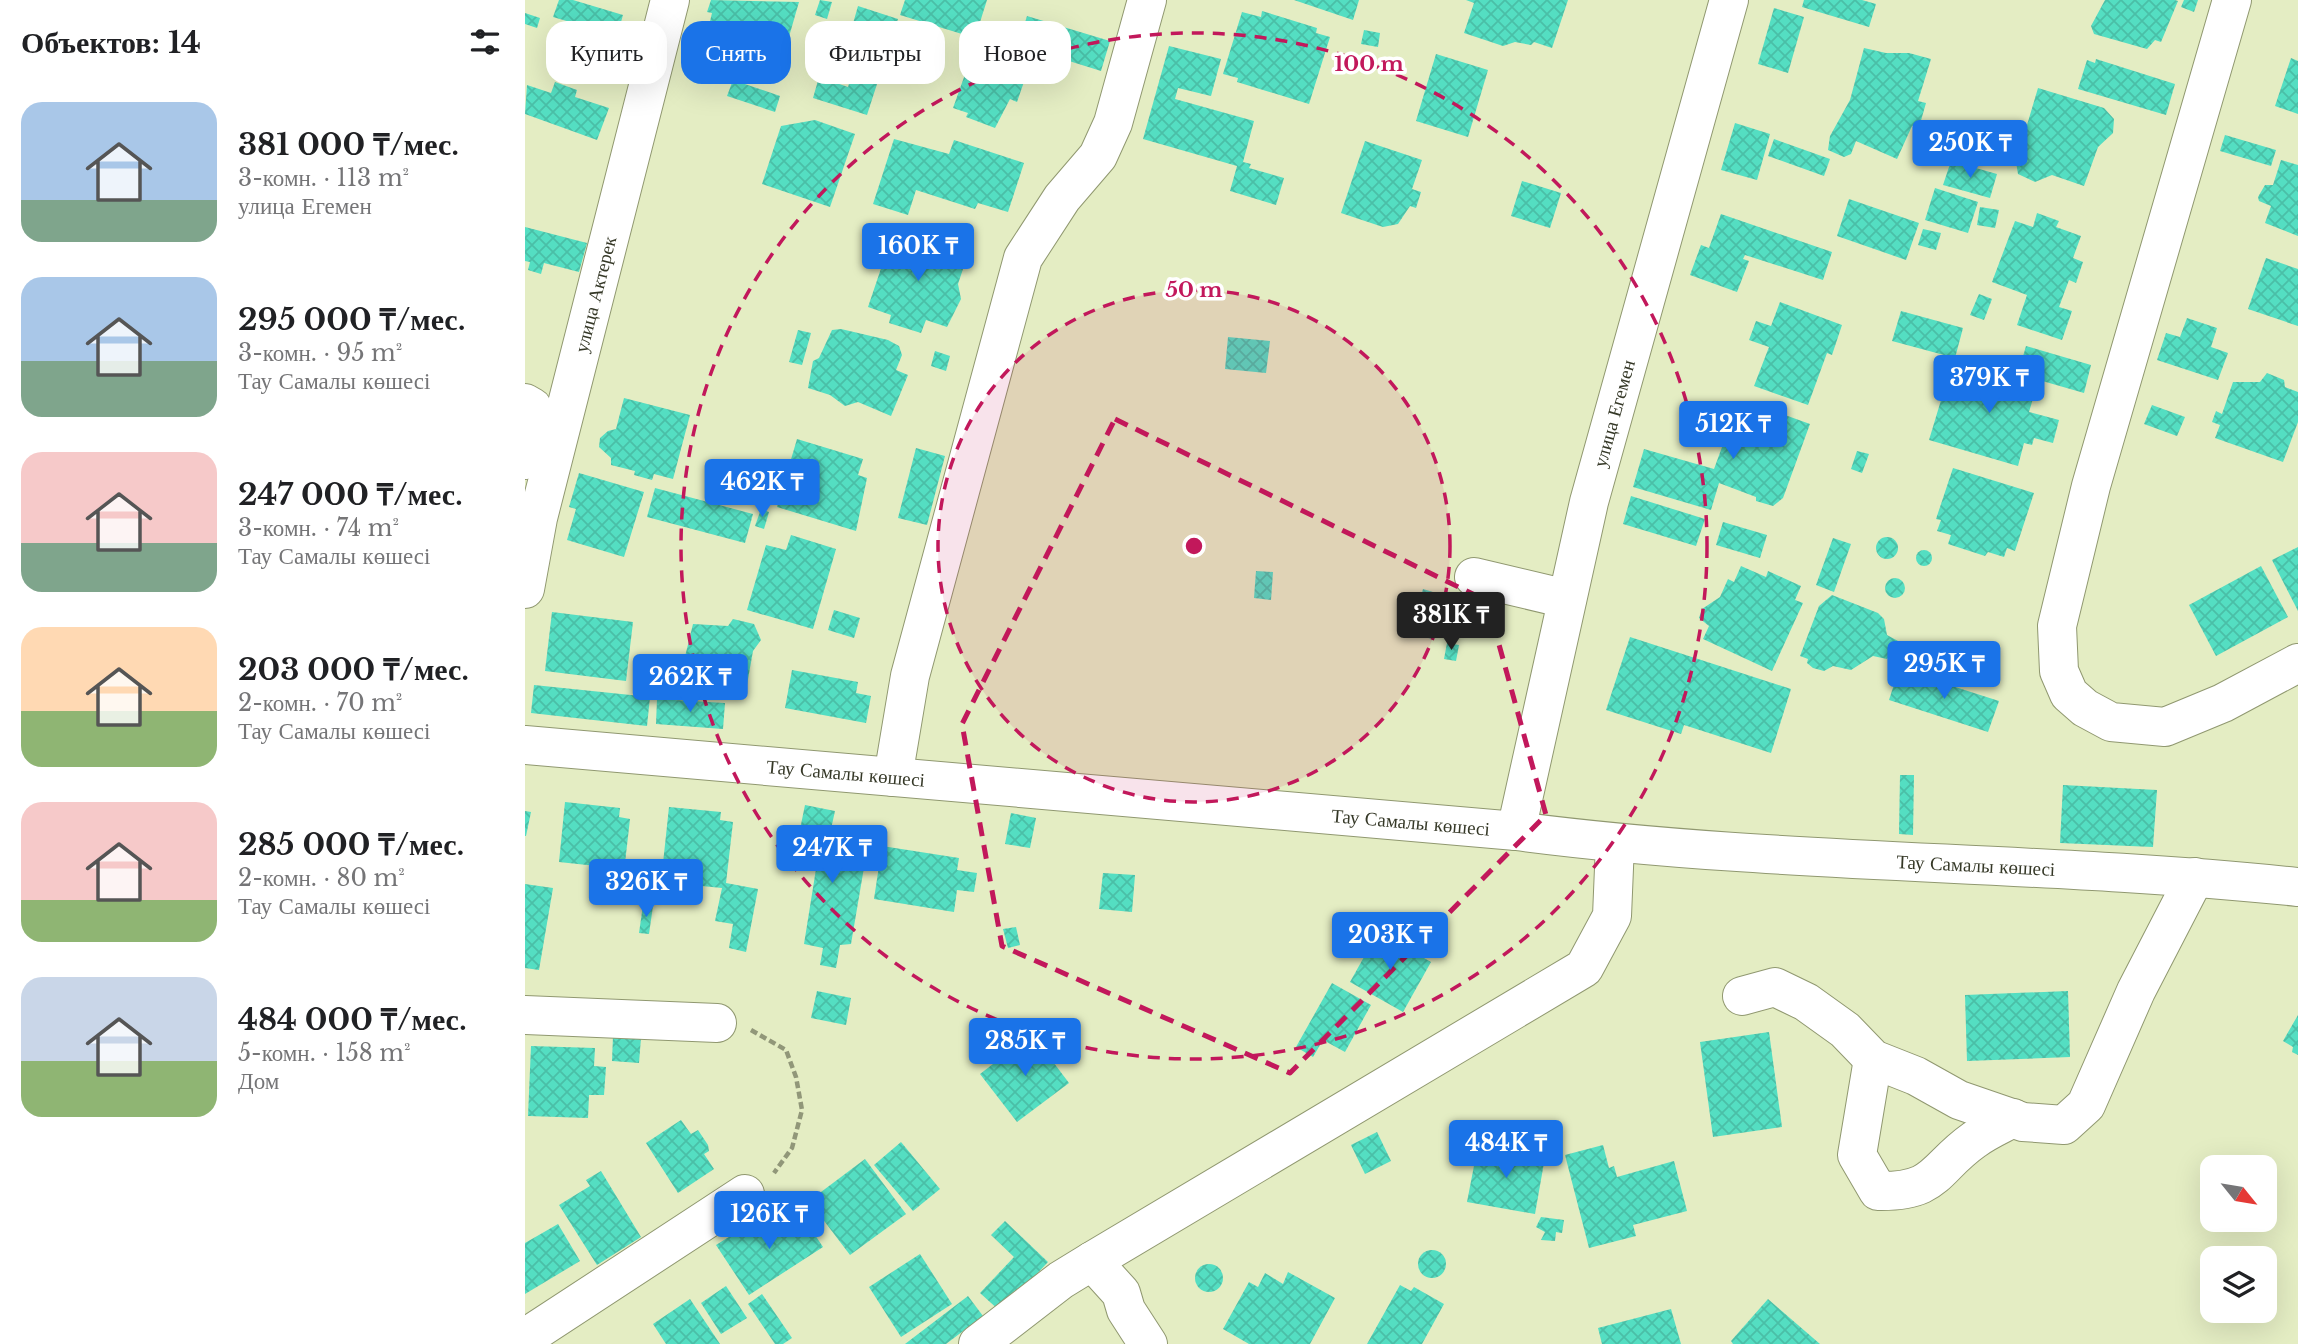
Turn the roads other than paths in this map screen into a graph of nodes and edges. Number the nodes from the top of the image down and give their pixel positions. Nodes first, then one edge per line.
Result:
1 (670, 0) edge
2 (1147, 0) edge
3 (1728, 0) edge
4 (2232, 0) edge
5 (525, 403) edge
6 (525, 460) edge
7 (1474, 577) dead end
8 (525, 589) edge
9 (1567, 599) junction
10 (2298, 663) edge
11 (525, 745) edge
12 (893, 777) junction
13 (1516, 831) junction
14 (1615, 844) junction
15 (2195, 877) junction
16 (2298, 887) edge
17 (1742, 996) dead end
18 (525, 1015) edge
19 (717, 1023) road end
20 (1873, 1059) junction
21 (2013, 1118) junction
22 (745, 1194) road end
23 (1092, 1261) junction
24 (525, 1338) edge
25 (978, 1344) edge
26 (1148, 1344) edge

1 - 8 street, улица Актерек
2 - 12 street
3 - 9 street, улица Егемен
4 - 10 street
5 - 6 street
7 - 9 street
9 - 13 street, улица Егемен
11 - 12 street, Тау Самалы көшесі
12 - 13 street, Тау Самалы көшесі
13 - 14 street, Тау Самалы көшесі
14 - 15 street, Тау Самалы көшесі
14 - 23 street
15 - 16 street, Тау Самалы көшесі
15 - 21 street
17 - 20 street
18 - 19 street
20 - 21 street
20 - 21 street
22 - 24 street
23 - 25 street
23 - 26 street

